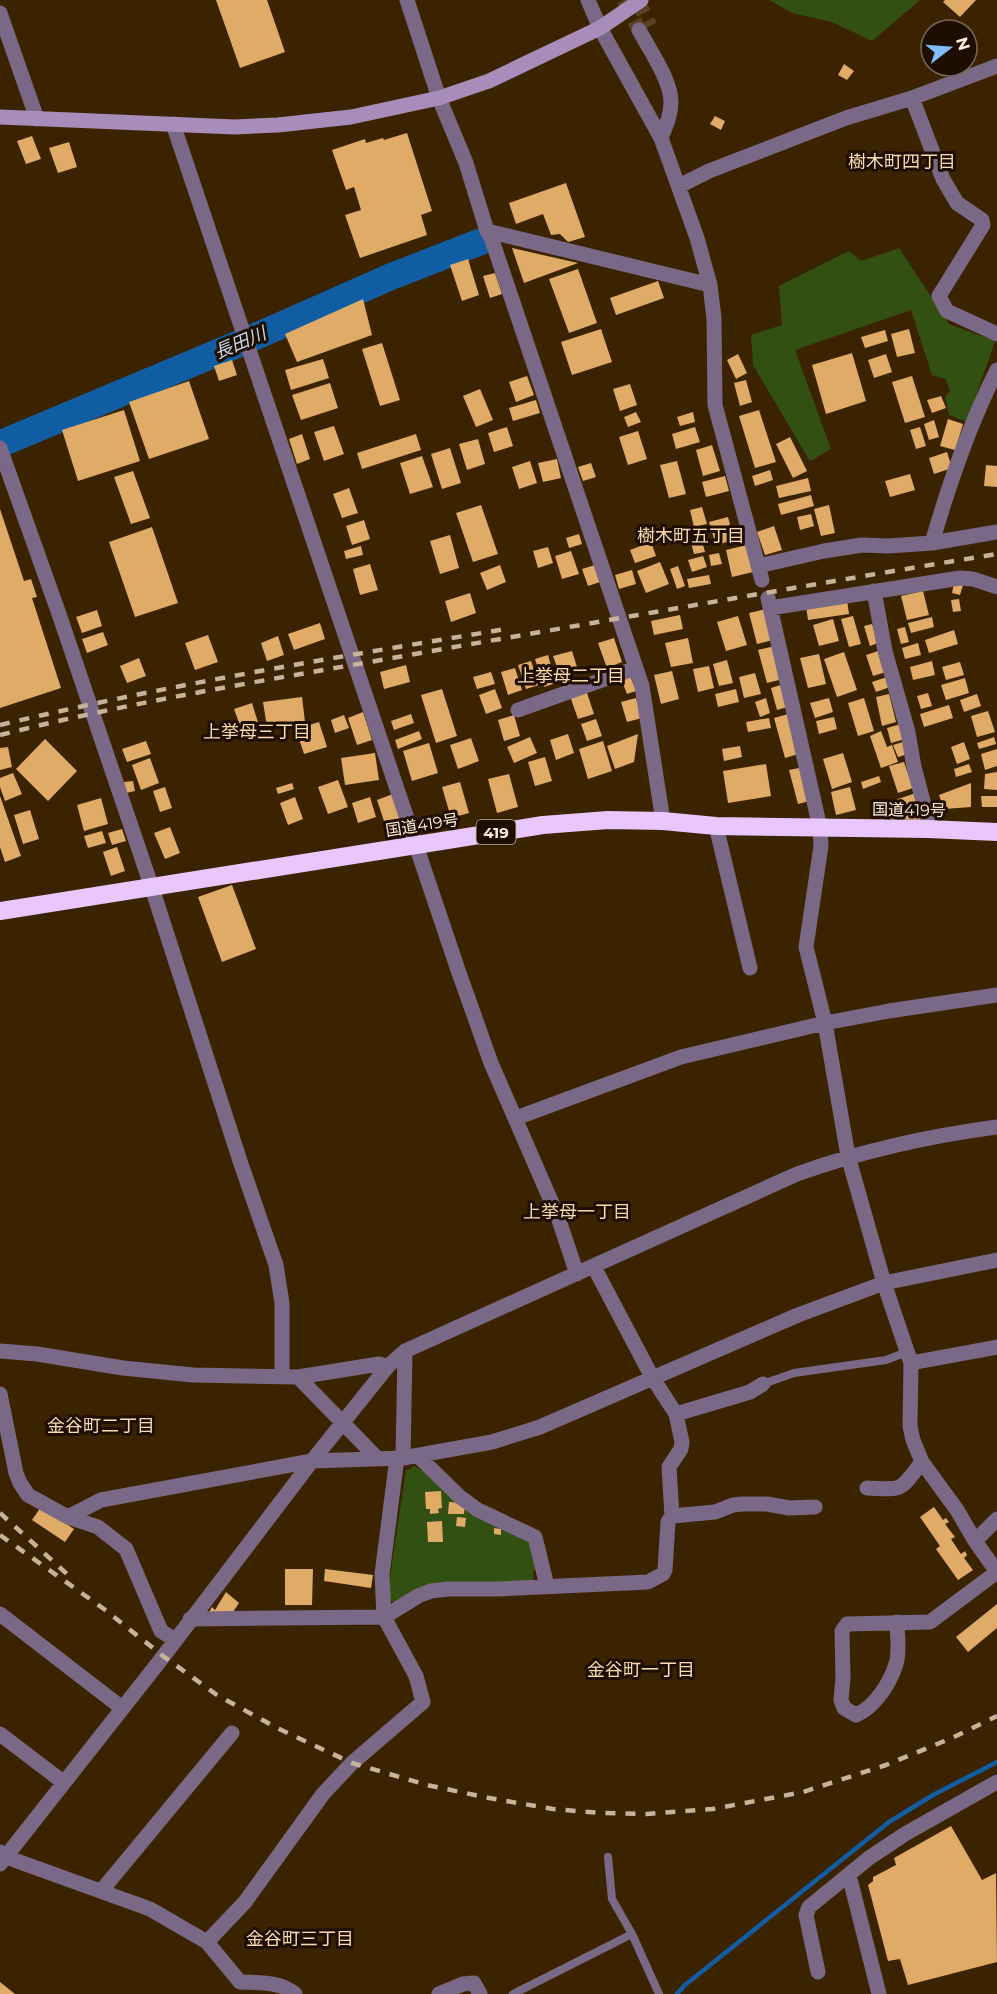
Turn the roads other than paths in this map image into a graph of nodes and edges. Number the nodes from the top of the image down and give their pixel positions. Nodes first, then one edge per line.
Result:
1 (407, 0) edge
2 (588, 0) edge
3 (641, 0) edge
4 (0, 13) edge
5 (600, 28) junction
6 (639, 30) tunnel mouth
7 (997, 66) edge
8 (440, 98) junction
9 (912, 98) junction
10 (0, 117) edge
11 (37, 119) junction
12 (173, 124) junction
13 (661, 138) junction
14 (679, 186) junction
15 (487, 231) junction
16 (710, 285) junction
17 (997, 334) edge
18 (997, 370) edge
19 (0, 448) edge
20 (997, 532) edge
21 (932, 543) junction
22 (997, 587) edge
23 (874, 591) junction
24 (636, 668) junction
25 (518, 710) dead end
26 (663, 821) junction
27 (717, 826) junction
28 (820, 828) junction
29 (928, 829) junction
30 (997, 832) edge
31 (415, 846) junction
32 (152, 888) junction
33 (0, 911) edge
34 (750, 968) dead end
35 (997, 995) edge
36 (825, 1023) junction
37 (516, 1118) junction
38 (997, 1127) edge
39 (848, 1156) junction
40 (997, 1260) edge
41 (594, 1266) junction
42 (577, 1274) junction
43 (884, 1283) junction
44 (997, 1347) edge
45 (0, 1351) edge
46 (405, 1351) junction
47 (909, 1358) junction
48 (388, 1366) junction
49 (282, 1376) junction
50 (298, 1377) junction
51 (652, 1377) junction
52 (763, 1384) joint
53 (0, 1394) edge
54 (676, 1414) junction
55 (343, 1422) junction
56 (377, 1458) junction
57 (406, 1458) junction
58 (312, 1461) junction
59 (922, 1462) junction
60 (867, 1488) dead end
61 (815, 1507) dead end
62 (672, 1516) junction
63 (68, 1517) junction
64 (997, 1519) edge
65 (975, 1541) junction
66 (997, 1572) edge
67 (547, 1586) junction
68 (0, 1614) edge
69 (384, 1617) junction
70 (190, 1619) junction
71 (897, 1622) junction
72 (175, 1640) junction
73 (122, 1708) junction
74 (232, 1732) dead end
75 (0, 1734) edge
76 (63, 1782) junction
77 (997, 1782) edge
78 (608, 1857) dead end
79 (2, 1858) edge
80 (849, 1875) junction
81 (102, 1890) junction
82 (632, 1934) junction
83 (207, 1942) junction
84 (818, 1972) dead end
85 (238, 1988) edge
86 (295, 1994) edge
87 (439, 1994) edge
88 (480, 1994) edge
89 (513, 1994) edge
90 (659, 1994) edge
91 (879, 1994) edge

1 - 8 street
2 - 5 street
3 - 5 street
4 - 11 street
5 - 8 street
5 - 13 street
6 - 13 street
7 - 9 street
8 - 12 street
8 - 15 street
9 - 14 street
9 - 17 street
10 - 11 street
11 - 12 street
12 - 31 street
13 - 14 street
14 - 16 street
15 - 16 street
15 - 24 street
16 - 21 street
18 - 21 street
19 - 32 street
20 - 21 street
22 - 23 street
23 - 28 street
23 - 29 street
24 - 25 street
24 - 26 street
26 - 27 highway, 国道419号 / 419
26 - 31 highway, 国道419号 / 419
27 - 28 highway, 国道419号 / 419
27 - 34 street
28 - 29 highway, 国道419号 / 419
28 - 36 street
29 - 30 highway, 国道419号 / 419
31 - 32 highway, 国道419号 / 419
31 - 37 street
32 - 33 highway, 国道419号 / 419
32 - 49 street
35 - 36 street
36 - 37 street
36 - 39 street
37 - 42 street
38 - 39 street
39 - 41 street
39 - 43 street
40 - 43 street
41 - 42 street
41 - 51 street
42 - 46 street
43 - 47 street
43 - 51 street
44 - 47 street
45 - 49 street
46 - 48 street
46 - 57 street
47 - 52 lane
47 - 59 street
48 - 50 street
48 - 55 street
49 - 50 street
50 - 55 street
51 - 54 street
51 - 57 street
52 - 54 street
53 - 63 street
54 - 62 street
55 - 56 street
55 - 58 street
56 - 57 street
56 - 58 street
57 - 67 street
57 - 69 street
58 - 63 street
58 - 70 street
59 - 60 street
59 - 65 street
61 - 62 street
62 - 67 street
63 - 72 street
64 - 65 street
65 - 66 street
66 - 71 street
67 - 69 street
68 - 73 street
69 - 70 street
69 - 83 street
70 - 72 street
71 - 71 street
72 - 73 street
73 - 76 street
74 - 81 street
75 - 76 street
76 - 79 street
77 - 80 street
78 - 82 lane
79 - 81 street
80 - 84 street
80 - 91 street
81 - 83 street
82 - 89 lane
82 - 90 lane
83 - 85 street
85 - 86 street
87 - 88 street

